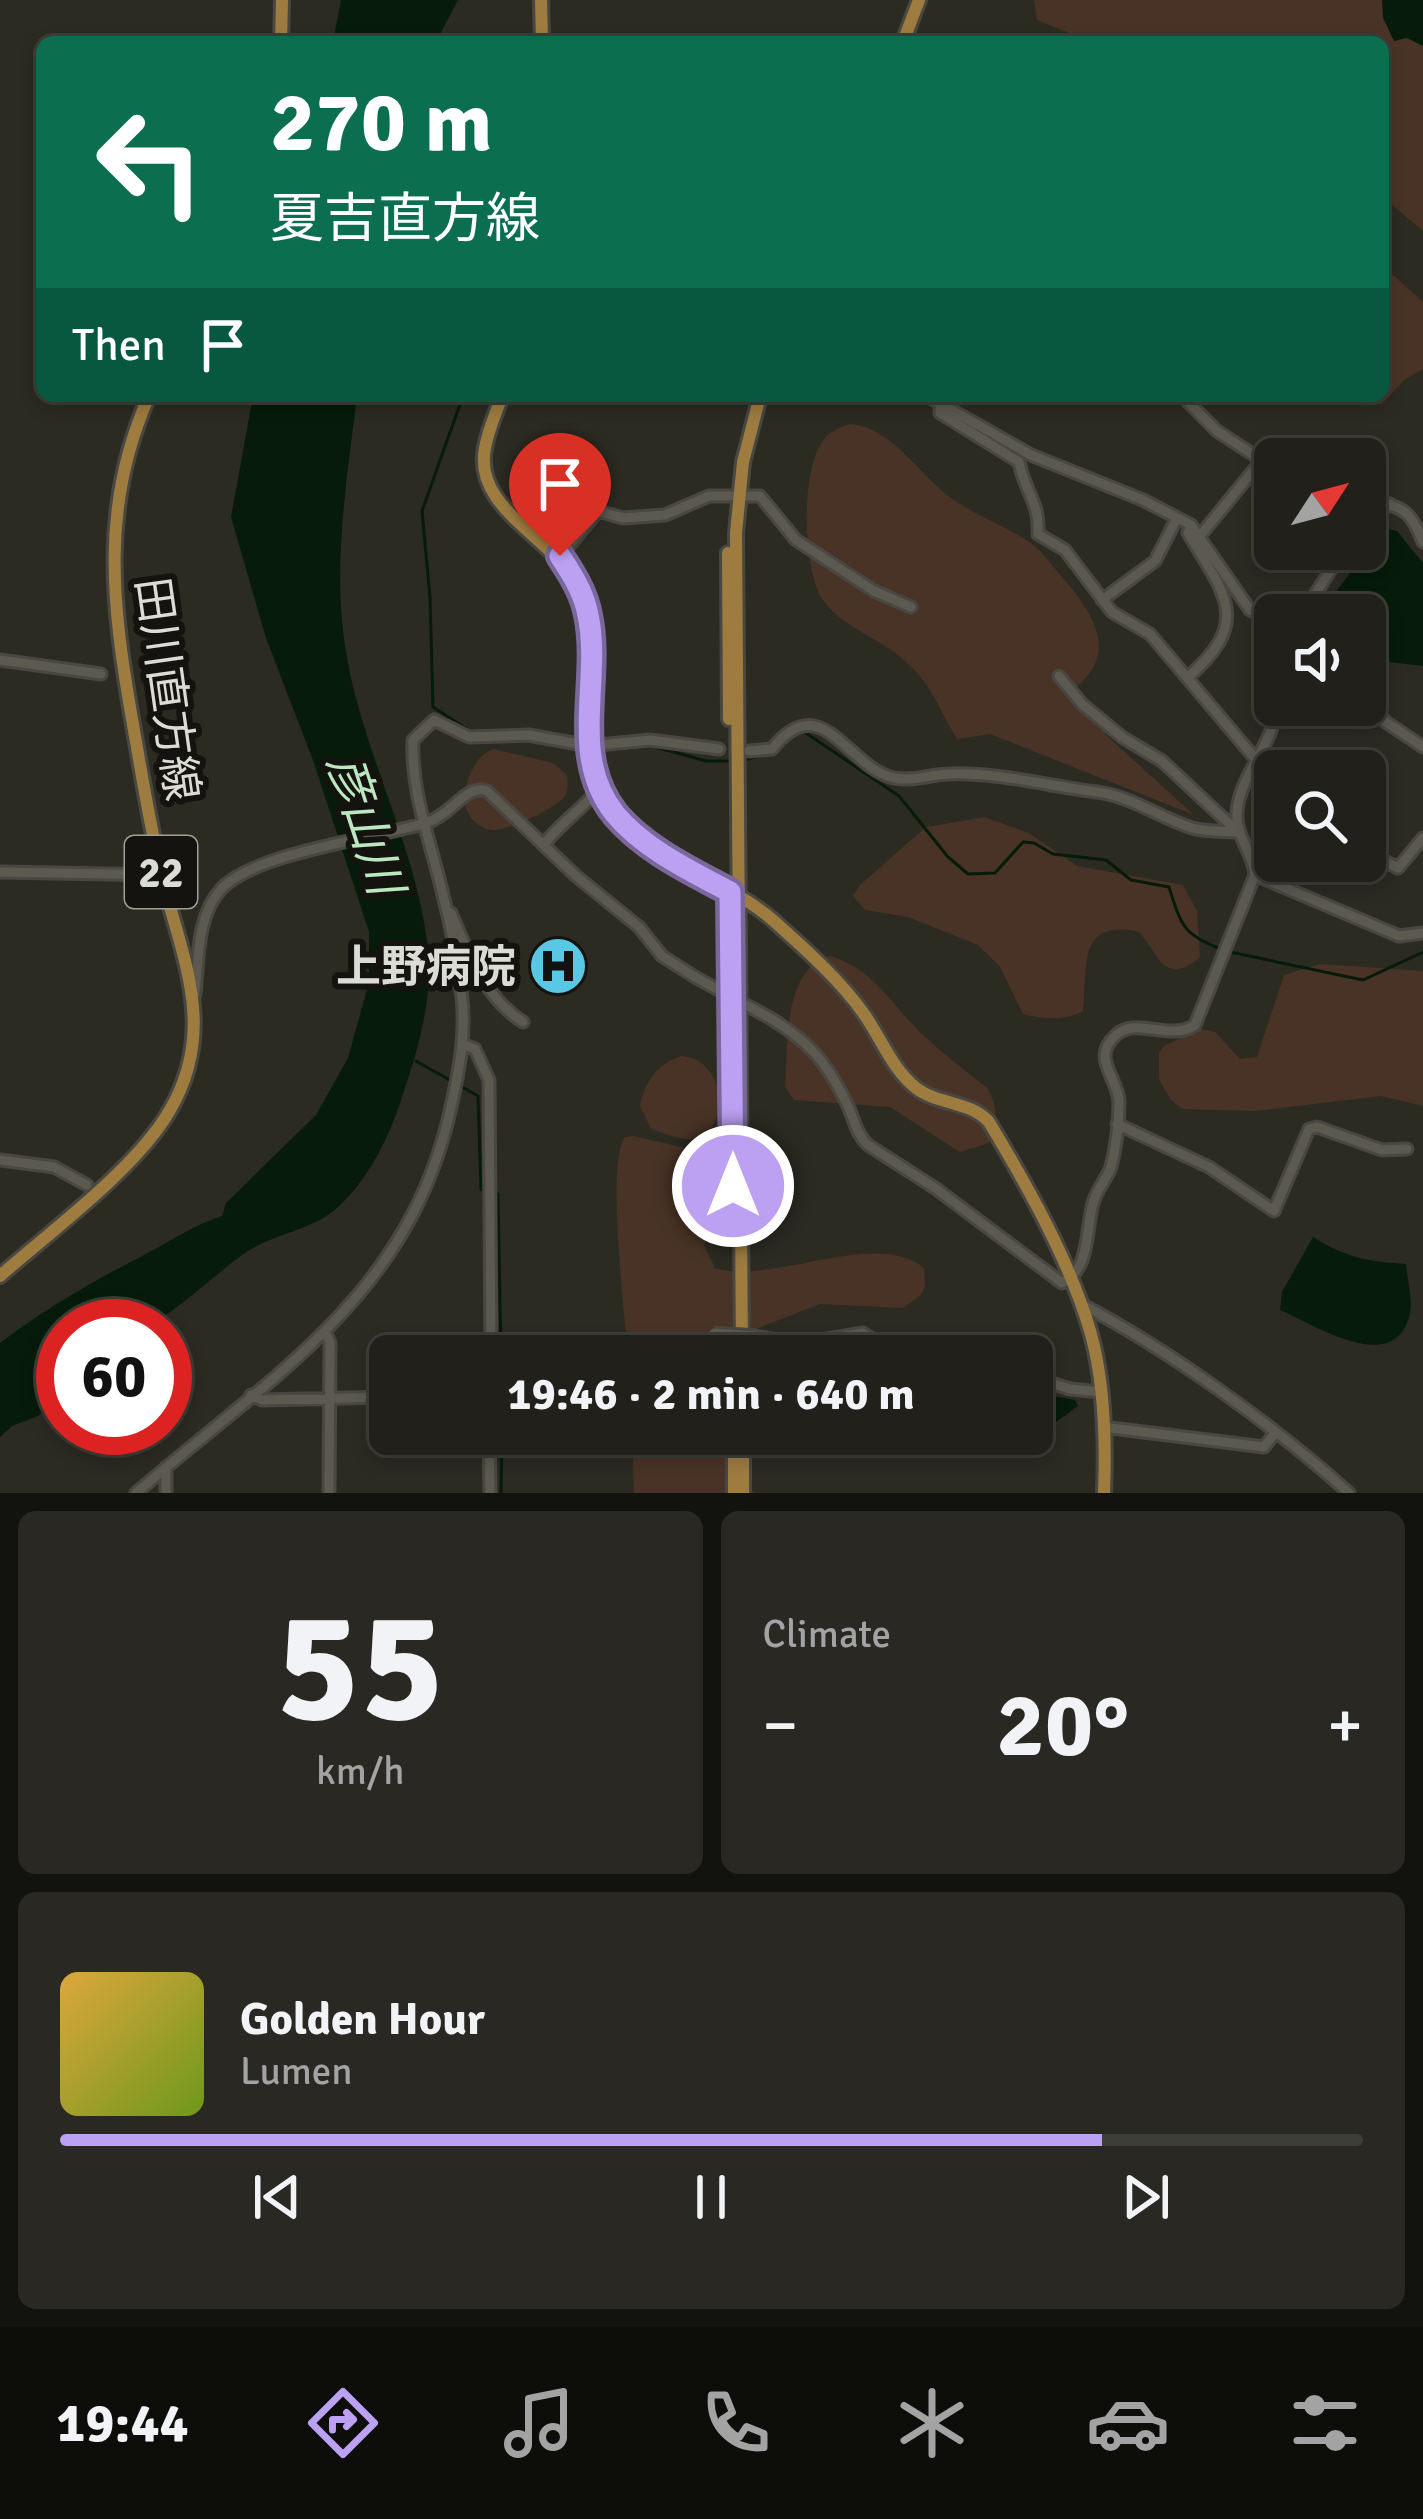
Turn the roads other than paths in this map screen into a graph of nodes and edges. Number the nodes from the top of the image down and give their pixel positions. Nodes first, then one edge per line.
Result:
1 (282, 0) edge
2 (541, 0) edge
3 (923, 0) edge
4 (281, 36) edge
5 (542, 36) edge
6 (909, 36) edge
7 (147, 402) edge
8 (500, 402) edge
9 (755, 402) edge
10 (1188, 402) edge
11 (950, 403) edge
12 (1254, 455) edge
13 (1254, 470) edge
14 (735, 497) junction
15 (1386, 504) edge
16 (1390, 504) junction
17 (1386, 507) edge
18 (1177, 518) junction
19 (1191, 525) junction
20 (1199, 537) junction
21 (1423, 542) edge
22 (560, 556) junction
23 (1102, 600) junction
24 (911, 607) dead end
25 (1254, 612) edge
26 (0, 660) edge
27 (101, 674) dead end
28 (1059, 676) dead end
29 (1187, 678) junction
30 (1386, 722) edge
31 (589, 746) junction
32 (1423, 747) edge
33 (719, 749) dead end
34 (748, 751) dead end
35 (1254, 759) edge
36 (1254, 763) edge
37 (600, 788) junction
38 (423, 824) junction
39 (1238, 832) junction
40 (1423, 838) edge
41 (545, 843) junction
42 (1386, 862) edge
43 (1254, 863) edge
44 (0, 872) edge
45 (161, 874) junction
46 (1254, 878) edge
47 (1272, 882) edge
48 (442, 891) junction
49 (734, 894) junction
50 (1423, 933) edge
51 (195, 999) junction
52 (523, 1022) dead end
53 (462, 1044) junction
54 (1117, 1124) junction
55 (1407, 1149) dead end
56 (0, 1160) edge
57 (87, 1185) dead end
58 (0, 1276) edge
59 (1070, 1280) junction
60 (1081, 1304) junction
61 (326, 1333) junction
62 (714, 1333) dead end
63 (491, 1335) edge
64 (738, 1335) edge
65 (741, 1335) edge
66 (1053, 1384) edge
67 (1102, 1392) junction
68 (251, 1395) junction
69 (369, 1397) edge
70 (330, 1398) junction
71 (1103, 1426) junction
72 (1275, 1433) junction
73 (489, 1455) edge
74 (740, 1455) edge
75 (743, 1455) edge
76 (166, 1467) junction
77 (136, 1493) edge
78 (166, 1493) edge
79 (329, 1493) edge
80 (490, 1493) edge
81 (738, 1493) edge
82 (1104, 1493) edge
83 (1349, 1493) edge

1 - 4 main road
2 - 5 main road
3 - 6 main road
7 - 45 main road, 田川直方線 / 22
8 - 22 main road
9 - 14 main road
10 - 12 street
11 - 18 street
11 - 23 street
13 - 20 street
14 - 22 street
14 - 24 street
14 - 49 main road
15 - 16 street
16 - 17 street
16 - 21 street
18 - 19 street
18 - 23 street
19 - 20 street
19 - 29 street
20 - 25 street
22 - 31 main road
23 - 29 street
26 - 27 street
28 - 39 street
29 - 35 street
30 - 32 street
31 - 33 street
31 - 37 main road
31 - 38 street
34 - 39 street
36 - 39 street
37 - 41 street
37 - 49 main road
38 - 41 street
38 - 48 street
38 - 51 street
39 - 43 street
40 - 42 street
41 - 59 street, bridge
44 - 45 street
45 - 51 main road, 田川直方線 / 22
46 - 54 street
47 - 50 street
48 - 52 street
48 - 53 street
49 - 59 main road
49 - 64 main road
51 - 58 main road, 田川直方線 / 22
53 - 61 street
53 - 63 street
54 - 55 street
54 - 59 street
56 - 57 street
59 - 60 main road
60 - 67 main road
60 - 72 street
61 - 68 street
61 - 70 street
62 - 65 street, bridge
66 - 67 street
67 - 71 main road
68 - 70 street
68 - 76 street
69 - 70 street
70 - 79 street
71 - 72 street
71 - 82 main road
72 - 83 street
73 - 80 street
74 - 81 main road
75 - 81 main road
76 - 77 street
76 - 78 street

